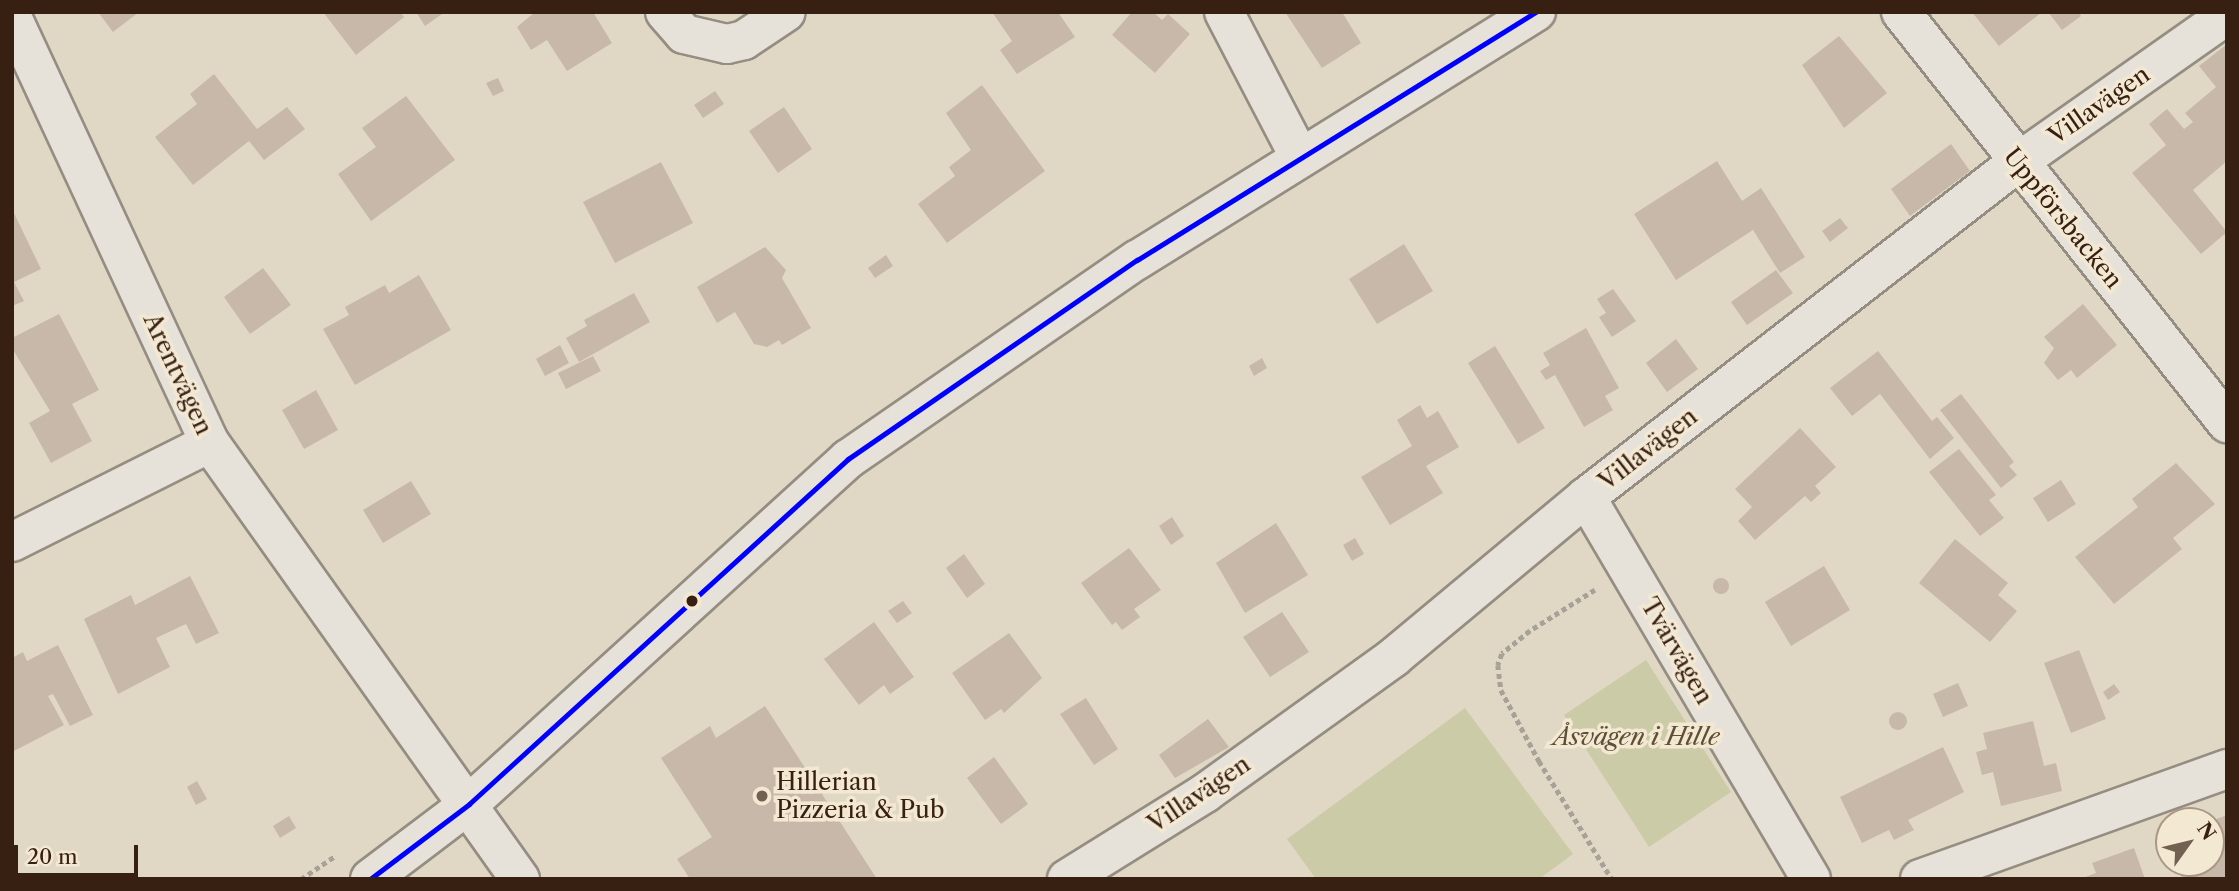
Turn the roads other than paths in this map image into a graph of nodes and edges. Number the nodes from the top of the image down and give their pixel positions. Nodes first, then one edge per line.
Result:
1 (665, 12) edge
2 (786, 12) edge
3 (1224, 12) edge
4 (1536, 12) edge
5 (1900, 12) edge
6 (2227, 15) edge
7 (12, 17) edge
8 (1299, 156) junction
9 (2018, 162) junction
10 (2227, 423) edge
11 (210, 443) junction
12 (1586, 497) junction
13 (12, 542) edge
14 (2227, 769) edge
15 (469, 804) junction
16 (370, 879) edge
17 (520, 879) edge
18 (1067, 879) edge
19 (1811, 879) edge
20 (1920, 879) edge

1 - 2 street
3 - 8 street
4 - 8 street
5 - 9 street, Uppförsbacken
6 - 9 street, Villavägen
7 - 11 street, Arentvägen
8 - 15 street
9 - 10 street, Uppförsbacken
9 - 12 street, Villavägen
11 - 13 street
11 - 15 street, Arentvägen
12 - 18 street, Villavägen
12 - 19 street, Tvärvägen
14 - 20 street
15 - 16 street
15 - 17 street

